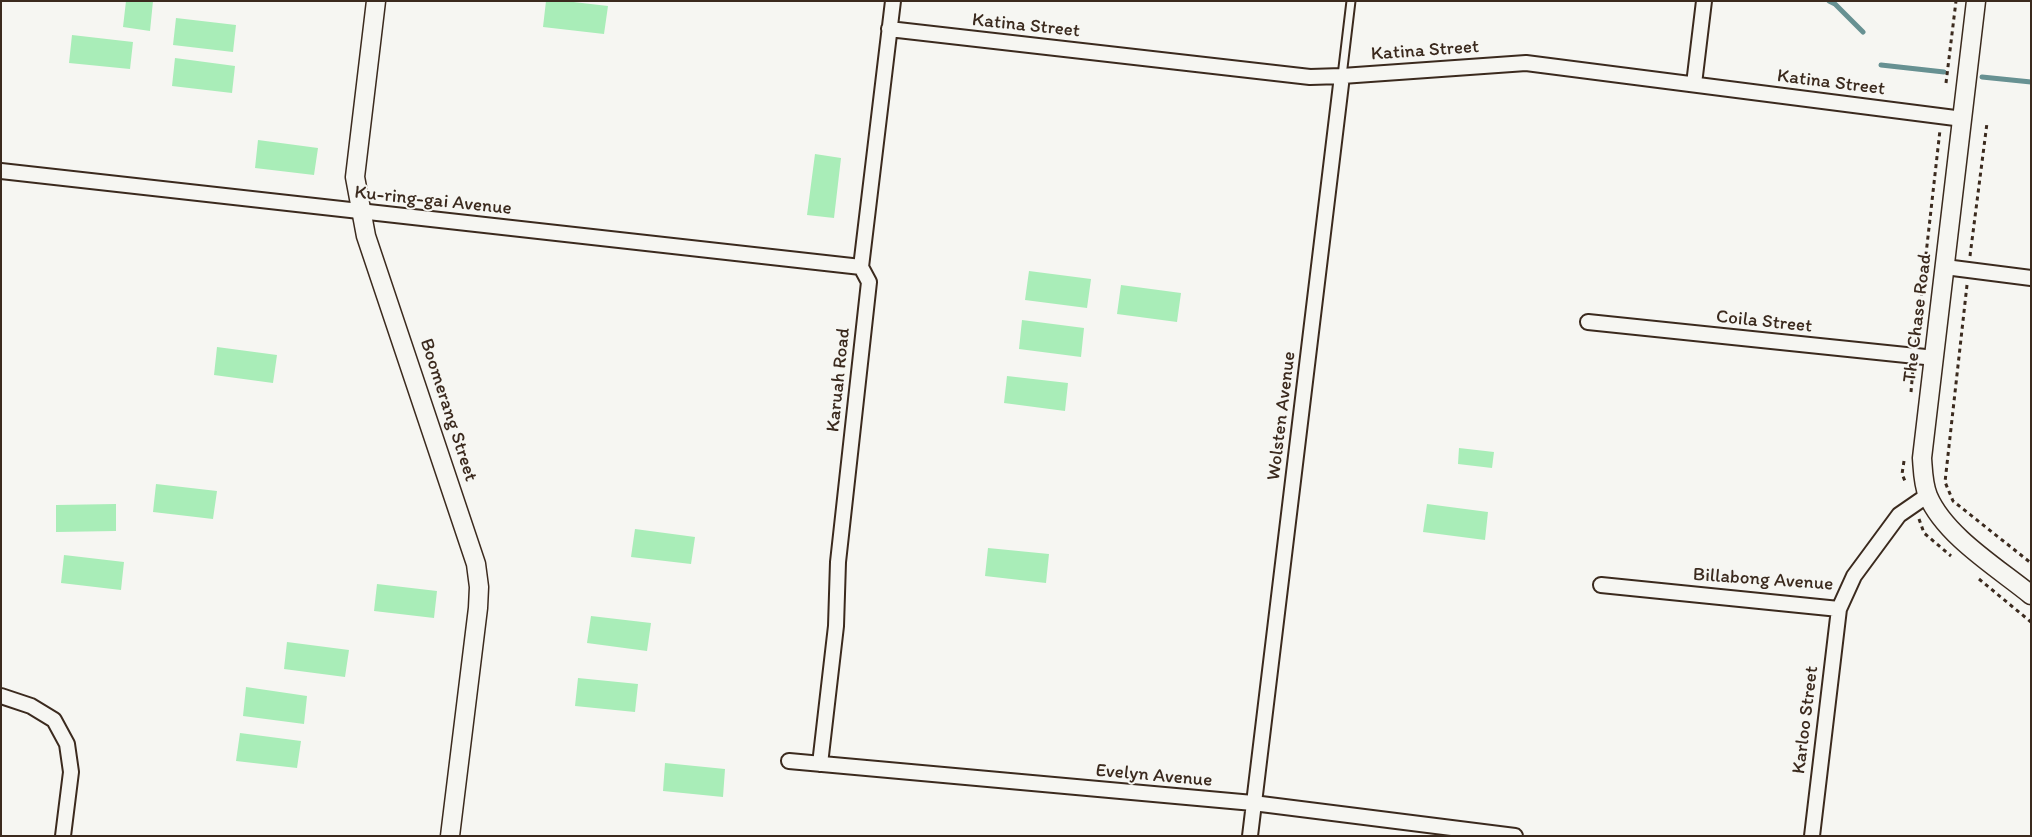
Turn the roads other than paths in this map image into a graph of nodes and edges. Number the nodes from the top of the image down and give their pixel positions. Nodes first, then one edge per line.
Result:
1 (376, 1) edge
2 (893, 1) edge
3 (1351, 1) edge
4 (1704, 1) edge
5 (1976, 1) edge
6 (889, 29) junction
7 (1342, 76) junction
8 (1694, 84) junction
9 (1963, 119) junction
10 (1, 172) edge
11 (360, 211) junction
12 (861, 267) junction
13 (1945, 267) junction
14 (2031, 278) edge
15 (1588, 322) dead end
16 (1935, 358) junction
17 (1928, 495) junction
18 (1601, 585) dead end
19 (2031, 595) edge
20 (1838, 609) junction
21 (1, 696) edge
22 (789, 761) dead end
23 (820, 764) junction
24 (1253, 804) junction
25 (63, 836) edge
26 (450, 836) edge
27 (1250, 836) edge
28 (1515, 836) edge
29 (1812, 836) edge

1 - 11 street, Boomerang Street
2 - 6 street, Karuah Road
3 - 7 lane, Wolsten Avenue
4 - 8 street
5 - 9 street, The Chase Road
6 - 7 street, Katina Street
6 - 12 street, Karuah Road
7 - 8 street, Katina Street
7 - 24 street, Wolsten Avenue
8 - 9 street, Katina Street
9 - 13 street, The Chase Road
10 - 11 street, Ku-ring-gai Avenue
11 - 12 street, Ku-ring-gai Avenue
11 - 26 street, Boomerang Street
12 - 23 street, Karuah Road
13 - 14 street
13 - 16 street, The Chase Road
15 - 16 street, Coila Street
16 - 17 street, The Chase Road
17 - 19 street, The Chase Road
17 - 20 street, Billabong Avenue
18 - 20 street, Billabong Avenue
20 - 29 street, Karloo Street
21 - 25 street
22 - 23 street, Evelyn Avenue
23 - 24 street, Evelyn Avenue
24 - 27 street, Wolsten Avenue
24 - 28 street, Evelyn Avenue

